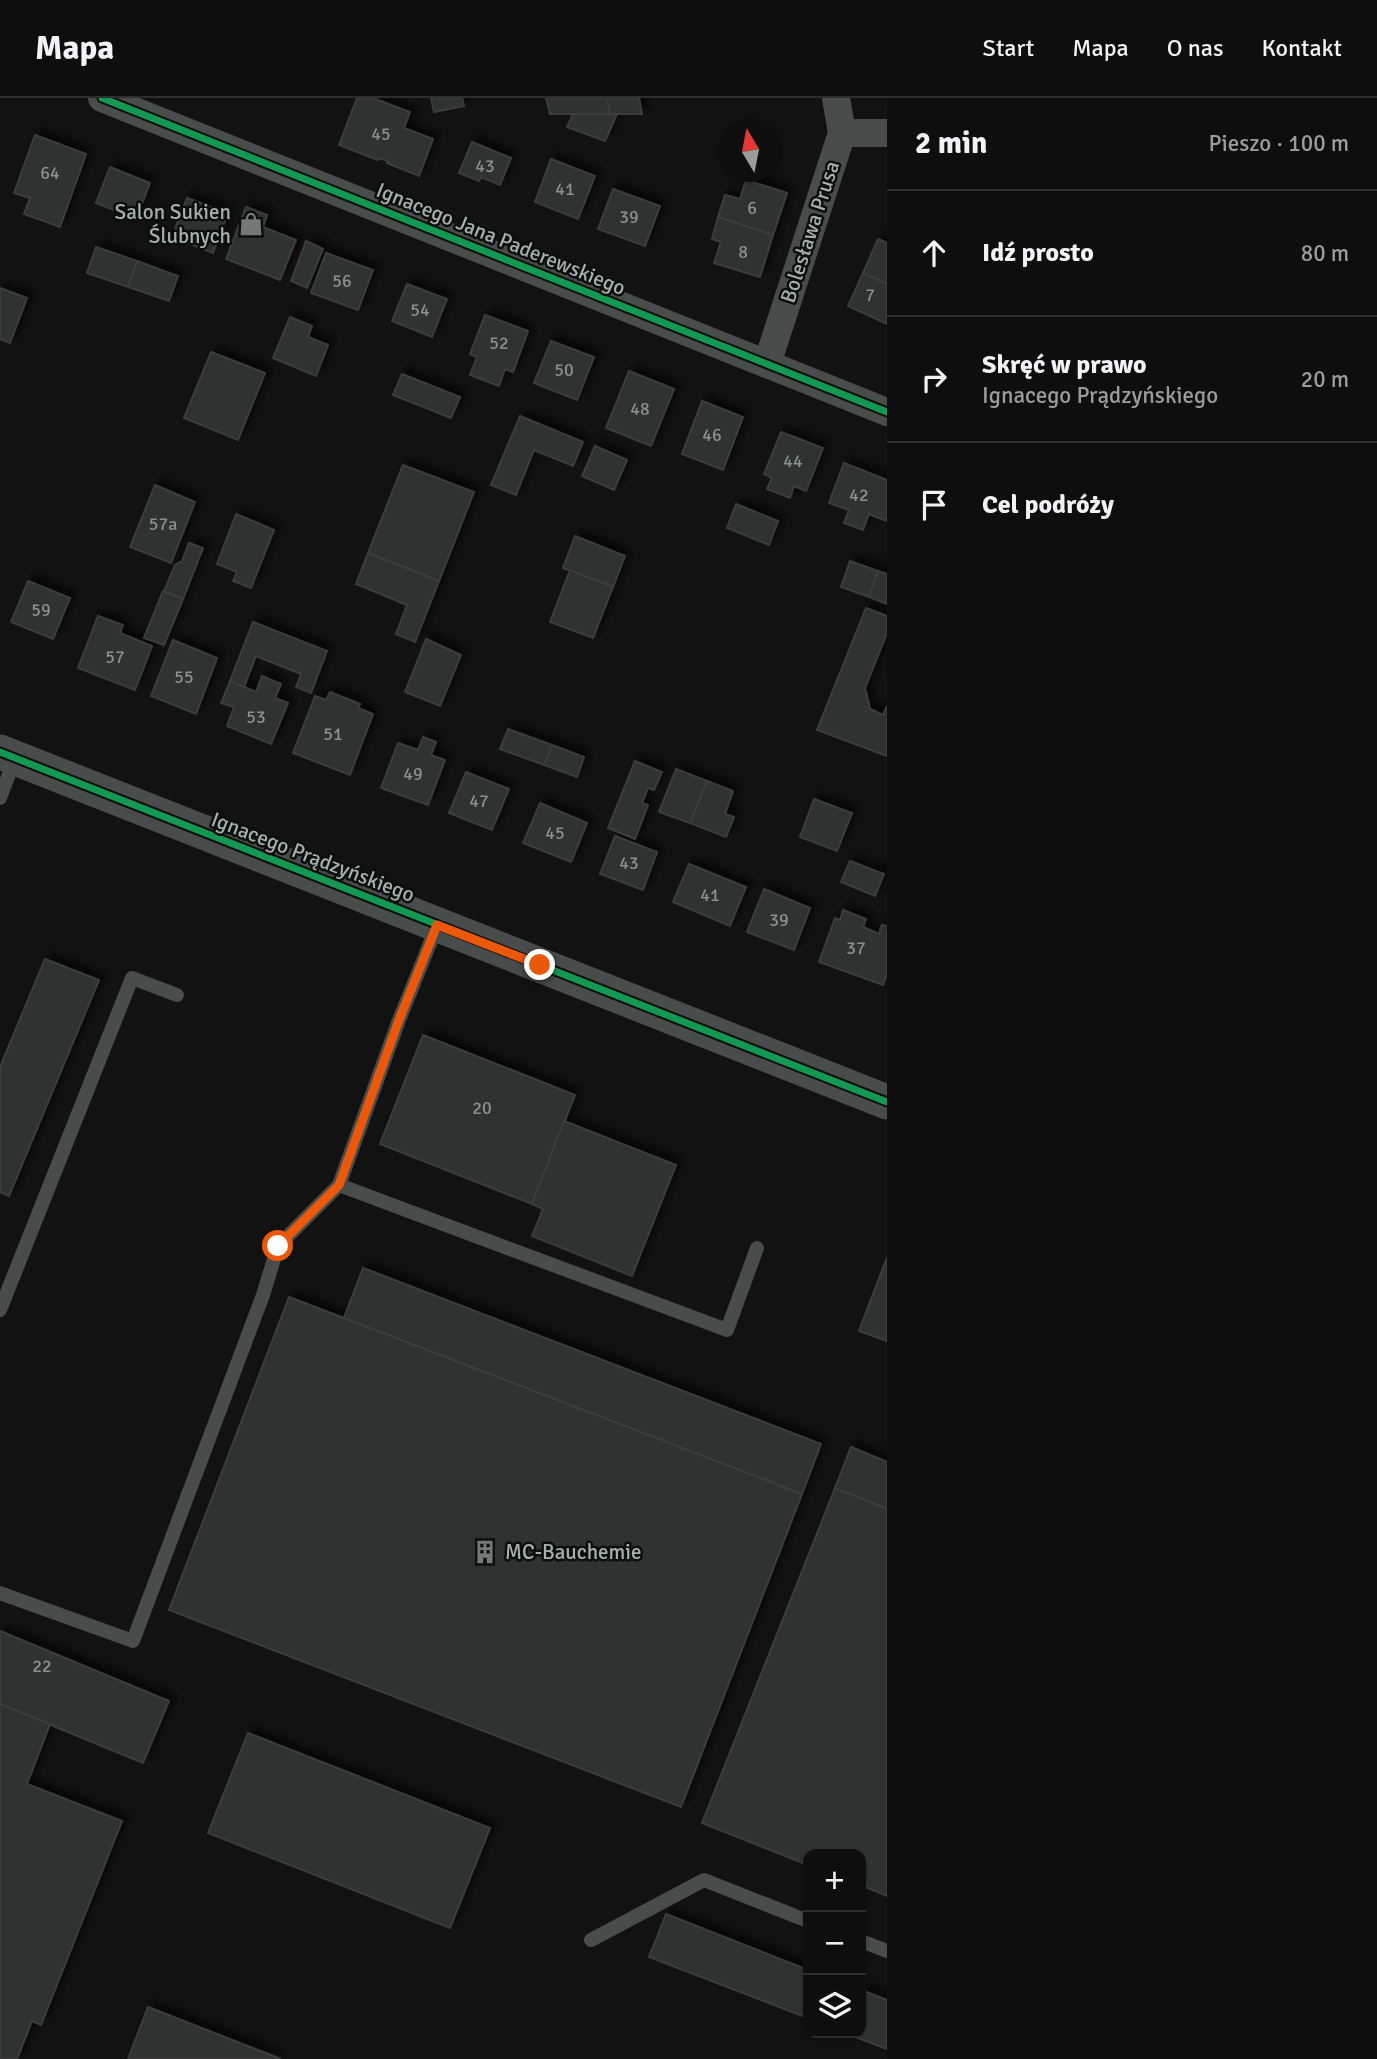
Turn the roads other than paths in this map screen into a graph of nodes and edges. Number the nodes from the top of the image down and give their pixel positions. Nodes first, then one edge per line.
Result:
1 (102, 98) edge
2 (836, 98) edge
3 (842, 133) junction
4 (887, 133) edge
5 (767, 364) junction
6 (887, 412) edge
7 (8, 755) edge
8 (0, 797) edge
9 (437, 925) junction
10 (177, 995) dead end
11 (887, 1102) edge
12 (339, 1185) junction
13 (757, 1248) dead end
14 (0, 1310) edge
15 (0, 1593) edge
16 (803, 1918) edge
17 (591, 1940) dead end
18 (866, 1943) edge
19 (887, 1951) edge

1 - 5 street, Ignacego Jana Paderewskiego
2 - 3 street, Bolesława Prusa
3 - 4 street
3 - 5 street, Bolesława Prusa
5 - 6 street, Ignacego Jana Paderewskiego
7 - 8 lane
7 - 9 street, Ignacego Prądzyńskiego
9 - 11 street, Ignacego Prądzyńskiego
9 - 12 lane
10 - 14 lane
12 - 13 lane
12 - 15 lane
16 - 17 lane
18 - 19 lane

